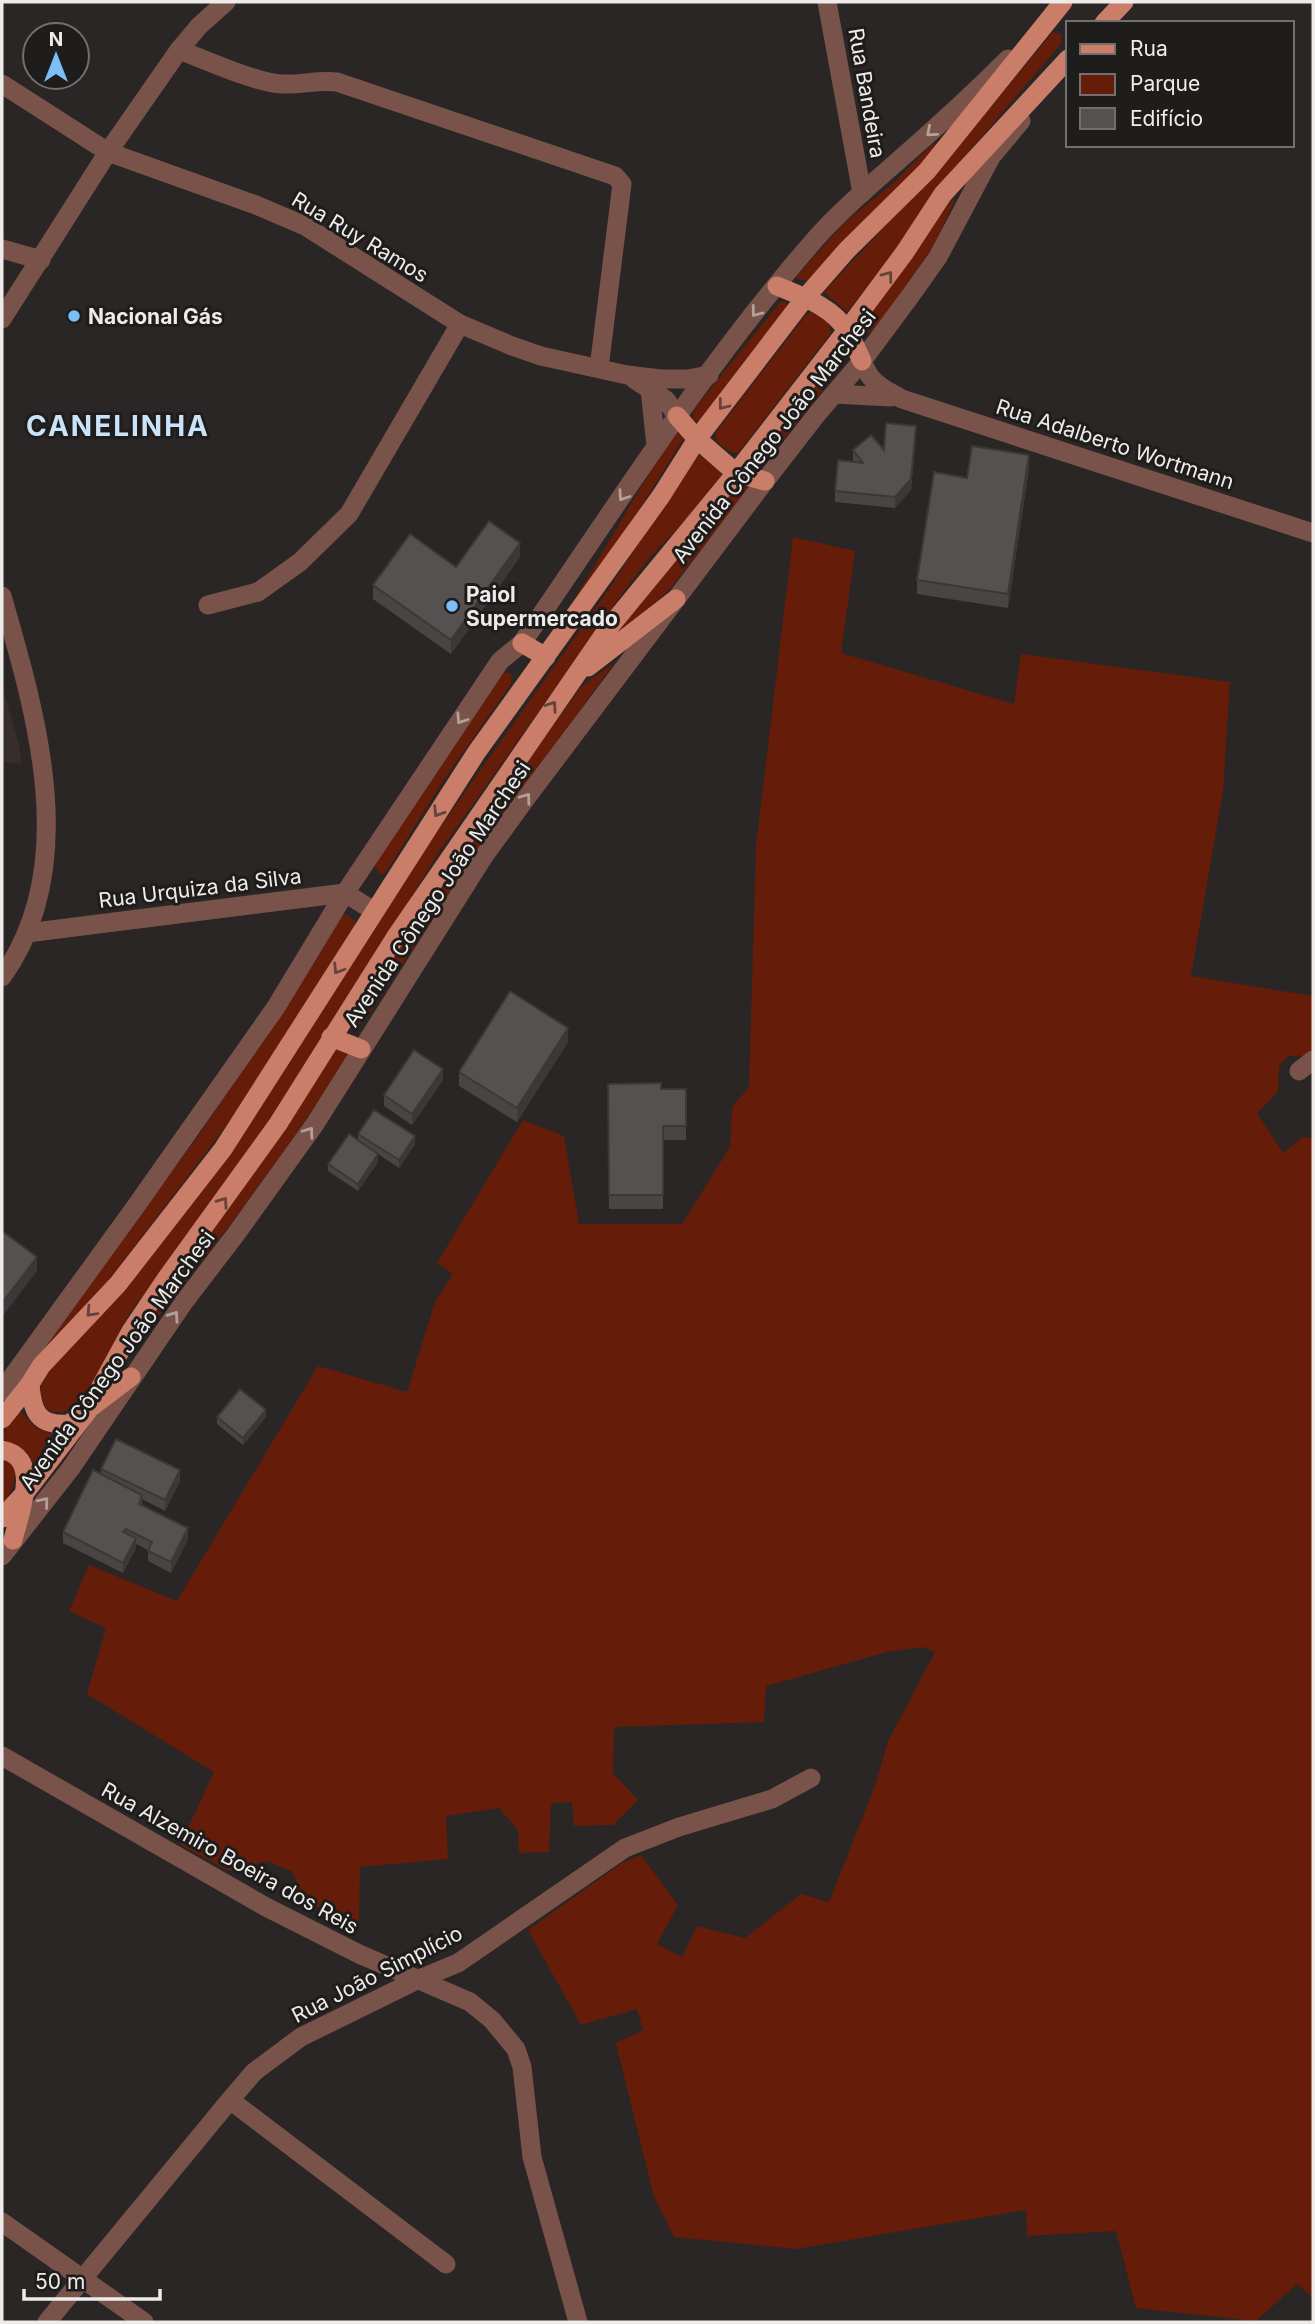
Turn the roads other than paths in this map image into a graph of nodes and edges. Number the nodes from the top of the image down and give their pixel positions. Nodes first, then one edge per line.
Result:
1 (226, 2) edge
2 (827, 2) edge
3 (1124, 2) edge
4 (1057, 9) edge
5 (1106, 21) edge
6 (179, 50) junction
7 (1066, 62) edge
8 (1066, 63) edge
9 (2, 84) edge
10 (108, 152) junction
11 (862, 193) junction
12 (2, 249) edge
13 (41, 260) junction
14 (777, 286) junction
15 (806, 299) junction
16 (2, 319) edge
17 (460, 324) junction
18 (847, 330) junction
19 (862, 361) junction
20 (599, 368) junction
21 (709, 374) junction
22 (627, 375) junction
23 (650, 388) junction
24 (834, 394) junction
25 (902, 398) junction
26 (677, 416) junction
27 (697, 439) junction
28 (656, 446) junction
29 (736, 473) junction
30 (765, 481) junction
31 (1313, 533) edge
32 (2, 596) edge
33 (677, 599) junction
34 (208, 605) dead end
35 (522, 643) junction
36 (546, 657) junction
37 (570, 680) junction
38 (345, 893) junction
39 (374, 911) junction
40 (27, 933) junction
41 (2, 977) edge
42 (331, 1037) junction
43 (360, 1049) junction
44 (131, 1377) junction
45 (30, 1384) junction
46 (2, 1391) edge
47 (87, 1412) junction
48 (2, 1419) edge
49 (2, 1450) edge
50 (24, 1494) junction
51 (2, 1518) edge
52 (7, 1548) edge
53 (2, 1756) edge
54 (811, 1778) dead end
55 (419, 1979) junction
56 (230, 2100) junction
57 (2, 2222) edge
58 (446, 2264) dead end
59 (84, 2279) junction
60 (47, 2322) edge
61 (144, 2322) edge
62 (578, 2322) edge

1 - 6 street
2 - 11 street, Rua Bandeira
3 - 5 main road
4 -> 11 street, Avenida Cônego João Marchesi
4 - 15 main road, Avenida Cônego João Marchesi
6 - 10 street
6 - 20 street
18 -> 7 main road, Avenida Cônego João Marchesi
8 - 19 street, Avenida Cônego João Marchesi
9 - 10 street, Rua Ruy Ramos
10 - 13 street
10 - 17 street, Rua Ruy Ramos
11 - 14 street, Avenida Cônego João Marchesi
12 - 13 street
13 - 16 street
14 - 15 main road
14 -> 21 street, Avenida Cônego João Marchesi
15 - 18 main road
15 -> 27 main road, Avenida Cônego João Marchesi
17 - 20 street, Rua Ruy Ramos
17 - 34 street
18 - 19 main road
18 - 29 main road, Avenida Cônego João Marchesi
19 - 24 street, Avenida Cônego João Marchesi
19 - 25 street, Rua Adalberto Wortmann
20 - 22 street, Rua Ruy Ramos
21 - 22 street, Rua Ruy Ramos
21 - 26 street, Avenida Cônego João Marchesi
22 - 23 street, Rua Ruy Ramos
23 - 26 street, Rua Ruy Ramos
23 - 28 street
24 - 25 street, Rua Adalberto Wortmann
24 - 30 street, Avenida Cônego João Marchesi
25 - 31 street, Rua Adalberto Wortmann
26 - 27 main road
26 - 28 street, Avenida Cônego João Marchesi
27 - 29 main road
27 - 36 main road, Avenida Cônego João Marchesi
28 -> 35 street, Avenida Cônego João Marchesi
29 - 30 main road
29 - 37 main road, Avenida Cônego João Marchesi
30 - 33 street, Avenida Cônego João Marchesi
32 - 40 street
33 - 37 main road
43 -> 33 street, Avenida Cônego João Marchesi
35 - 36 main road
35 -> 38 street, Avenida Cônego João Marchesi
36 -> 39 main road, Avenida Cônego João Marchesi
42 -> 37 main road, Avenida Cônego João Marchesi
38 - 39 street
38 - 40 street, Rua Urquiza da Silva
38 - 46 street, Avenida Cônego João Marchesi
39 -> 45 main road, Avenida Cônego João Marchesi
40 - 41 street
42 - 43 main road
47 -> 42 main road, Avenida Cônego João Marchesi
44 -> 43 street, Avenida Cônego João Marchesi
44 - 47 main road
52 -> 44 street, Avenida Cônego João Marchesi
45 - 47 main road
45 - 48 main road, Avenida Cônego João Marchesi
47 - 50 main road, Avenida Cônego João Marchesi
49 - 50 main road
50 - 51 main road, Avenida Cônego João Marchesi
50 - 52 main road
53 - 55 street, Rua Alzemiro Boeira dos Reis
54 - 55 street, Rua João Simplício
55 - 56 street, Rua João Simplício
55 - 62 street, Rua Alzemiro Boeira dos Reis
56 - 58 street
56 - 59 street, Rua João Simplício
57 - 59 street
59 - 60 street, Rua João Simplício
59 - 61 street

